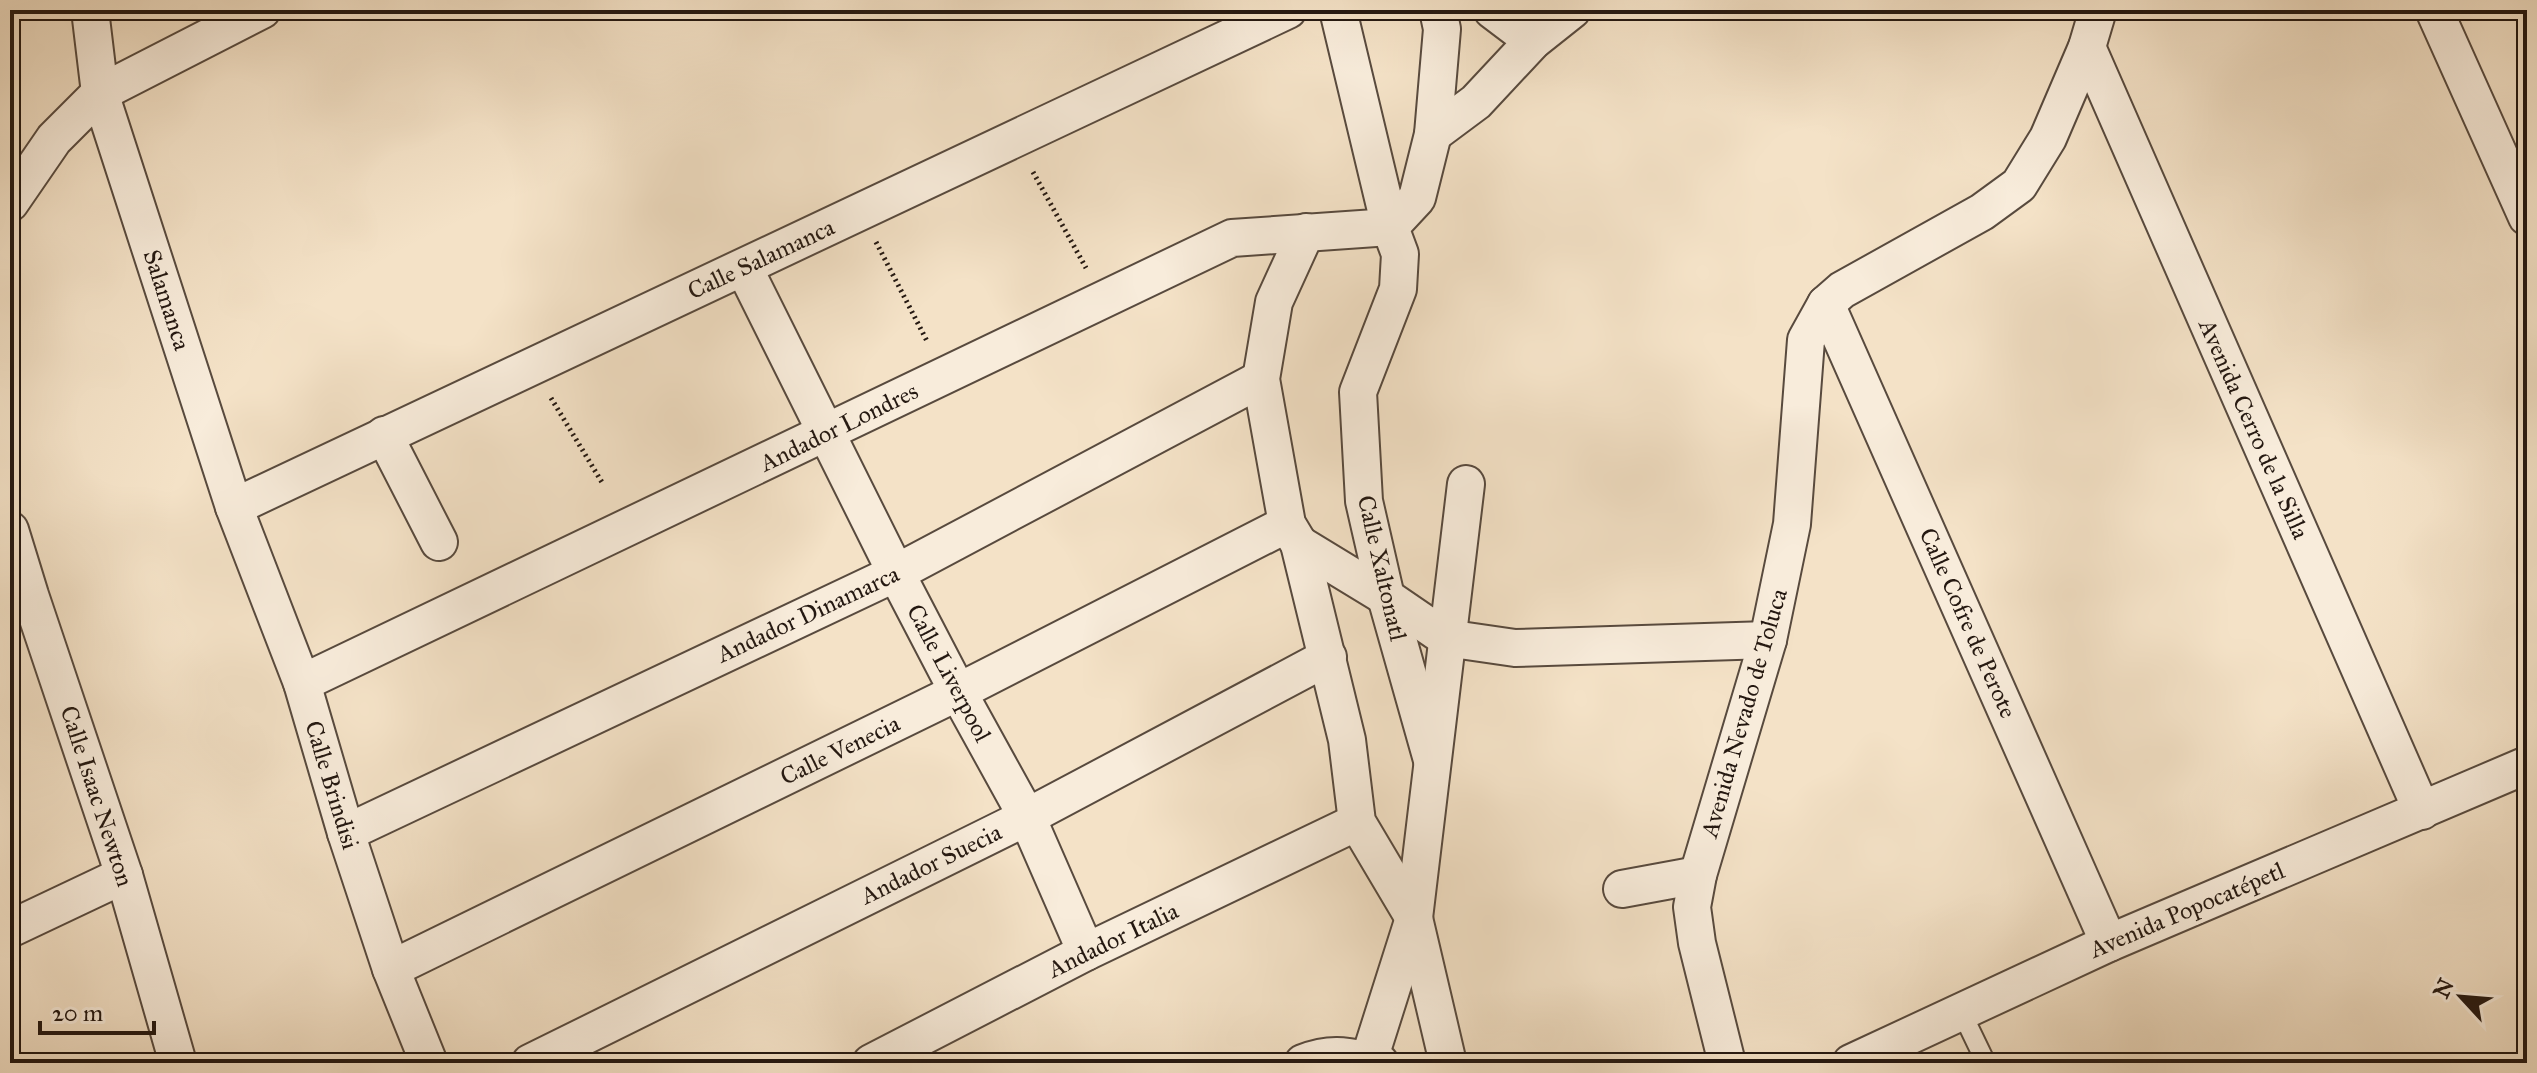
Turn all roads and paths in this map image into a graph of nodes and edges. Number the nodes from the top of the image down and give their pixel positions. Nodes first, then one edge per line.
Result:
1 (90, 10) edge
2 (262, 10) edge
3 (1288, 10) edge
4 (1338, 10) edge
5 (1492, 10) edge
6 (1572, 10) edge
7 (2098, 10) edge
8 (2434, 10) edge
9 (1445, 16) edge
10 (1533, 41) junction
11 (2087, 47) junction
12 (100, 93) junction
13 (1433, 134) junction
14 (1015, 139) junction
15 (10, 203) edge
16 (861, 212) junction
17 (2527, 217) edge
18 (1390, 227) junction
19 (1306, 232) junction
20 (744, 268) junction
21 (1103, 300) junction
22 (1826, 304) junction
23 (531, 366) junction
24 (945, 376) junction
25 (1261, 379) junction
26 (827, 433) junction
27 (384, 435) junction
28 (603, 484) dead end
29 (1466, 484) dead end
30 (234, 507) junction
31 (10, 530) edge
32 (1293, 534) junction
33 (439, 542) dead end
34 (896, 573) junction
35 (1386, 597) junction
36 (20, 600) edge
37 (1446, 638) junction
38 (1768, 640) junction
39 (1328, 657) junction
40 (302, 683) junction
41 (958, 692) junction
42 (1432, 760) junction
43 (2527, 765) edge
44 (2422, 811) junction
45 (1027, 817) junction
46 (1357, 822) junction
47 (346, 833) junction
48 (124, 875) junction
49 (1698, 875) junction
50 (1622, 889) dead end
51 (1414, 918) junction
52 (10, 929) edge
53 (2109, 943) junction
54 (1086, 952) junction
55 (391, 969) junction
56 (1961, 1011) junction
57 (1372, 1062) edge
58 (178, 1063) edge
59 (429, 1063) edge
60 (530, 1063) edge
61 (871, 1063) edge
62 (1303, 1063) edge
63 (1448, 1063) edge
64 (1727, 1063) edge
65 (1851, 1063) edge
66 (1986, 1063) edge

1 - 12 street, Salamanca
2 - 12 street
3 - 14 street, Calle Salamanca
4 - 18 street, Calle Xaltonatl
5 - 10 street
6 - 10 street
7 - 11 street, Avenida Nevado de Toluca
8 - 17 street
9 - 13 street
10 - 13 street
11 - 22 street, Avenida Nevado de Toluca
11 - 44 street, Avenida Cerro de la Silla
12 - 15 street
12 - 30 street, Salamanca
13 - 18 street
14 - 16 street, Calle Salamanca
14 - 21 path
16 - 20 street, Calle Salamanca
16 - 24 path
18 - 19 street, Andador Londres
18 - 35 street, Calle Xaltonatl
19 - 21 street, Andador Londres
19 - 25 street, Calle Xaltonatl
20 - 23 street, Calle Salamanca
20 - 26 street, Calle Liverpool
21 - 24 street, Andador Londres
22 - 38 street, Avenida Nevado de Toluca
22 - 53 street, Calle Cofre de Perote
23 - 27 street, Calle Salamanca
23 - 28 path
24 - 26 street, Andador Londres
25 - 32 street, Calle Xaltonatl
25 - 34 street, Andador Dinamarca
26 - 34 street, Calle Liverpool
26 - 40 street, Andador Londres
27 - 30 street, Calle Salamanca
27 - 33 street
29 - 37 street, Calle Xaltonatl
30 - 40 street, Calle Brindisi
31 - 36 street, Calle Isaac Newton
32 - 35 street
32 - 39 street, Calle Xaltonatl
32 - 41 street, Calle Venecia
34 - 41 street, Calle Liverpool
34 - 47 street, Andador Dinamarca
35 - 37 street
35 - 42 street, Calle Xaltonatl
36 - 48 street, Calle Isaac Newton
37 - 38 street
37 - 42 street, Calle Xaltonatl
38 - 49 street, Avenida Nevado de Toluca
39 - 45 street, Andador Suecia
39 - 46 street, Calle Xaltonatl
40 - 47 street, Calle Brindisi
41 - 45 street, Calle Liverpool
41 - 55 street, Calle Venecia
42 - 51 street, Calle Xaltonatl
43 - 44 street, Avenida Popocatépetl
44 - 53 street, Avenida Popocatépetl
45 - 54 street, Calle Liverpool
45 - 60 street, Andador Suecia
46 - 51 street, Calle Xaltonatl
46 - 54 street, Andador Italia
47 - 55 street, Calle Brindisi
48 - 52 street
48 - 58 street, Calle Isaac Newton
49 - 50 street
49 - 64 street, Avenida Nevado de Toluca
51 - 57 street, Calle Xaltonatl
51 - 63 street, Calle Xaltonatl
53 - 56 street, Avenida Popocatépetl
54 - 61 street, Andador Italia
55 - 59 street, Calle Brindisi
56 - 65 street, Avenida Popocatépetl
56 - 66 lane
57 - 62 street

